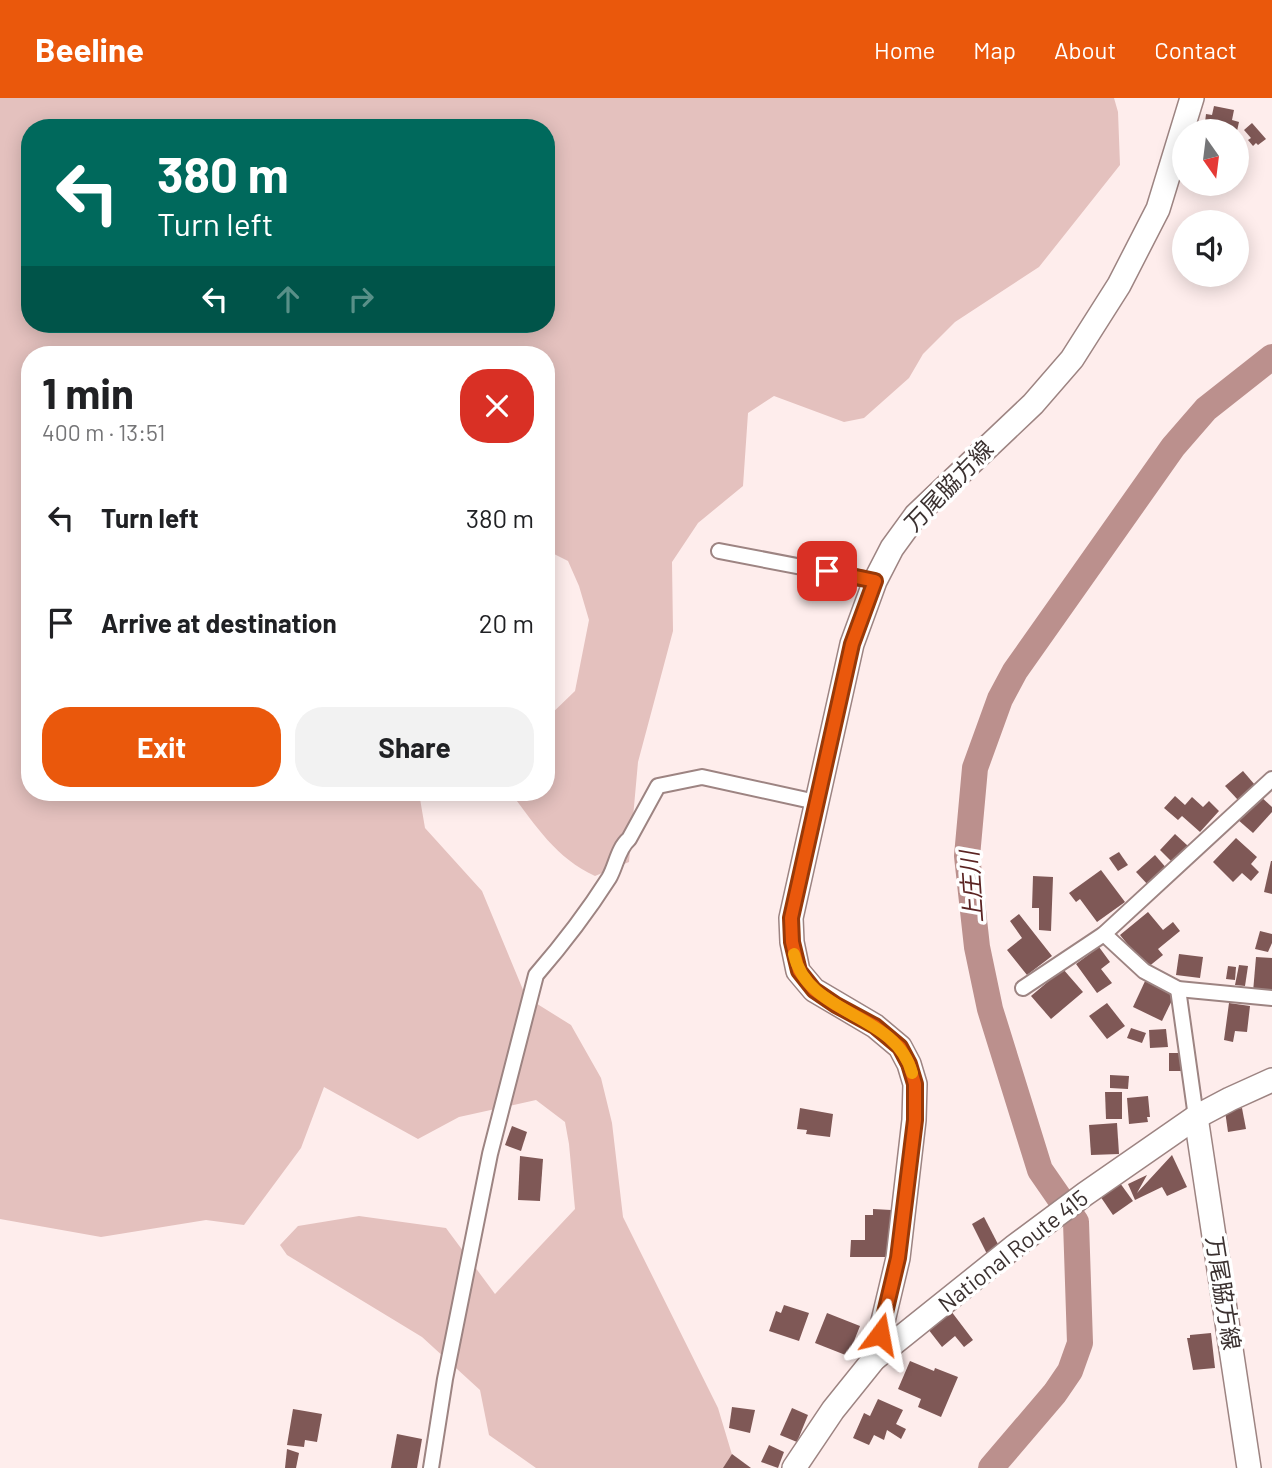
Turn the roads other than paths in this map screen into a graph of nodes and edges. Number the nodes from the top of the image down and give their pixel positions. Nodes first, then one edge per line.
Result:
1 (1192, 98) edge
2 (719, 551) dead end
3 (875, 581) junction
4 (1272, 779) edge
5 (816, 802) junction
6 (1104, 933) junction
7 (1023, 988) dead end
8 (1178, 989) junction
9 (1272, 999) edge
10 (1272, 1080) edge
11 (1196, 1117) junction
12 (874, 1359) junction
13 (431, 1468) edge
14 (794, 1468) edge
15 (1249, 1468) edge

1 - 3 main road, 万尾脇方線
2 - 3 street
3 - 5 main road, 万尾脇方線
4 - 6 street
5 - 12 main road, 万尾脇方線
5 - 13 street
6 - 7 street
6 - 8 street
8 - 9 street
8 - 11 street
10 - 11 main road, National Route 415
11 - 12 main road, National Route 415
11 - 15 main road, 万尾脇方線
12 - 14 main road, National Route 415

